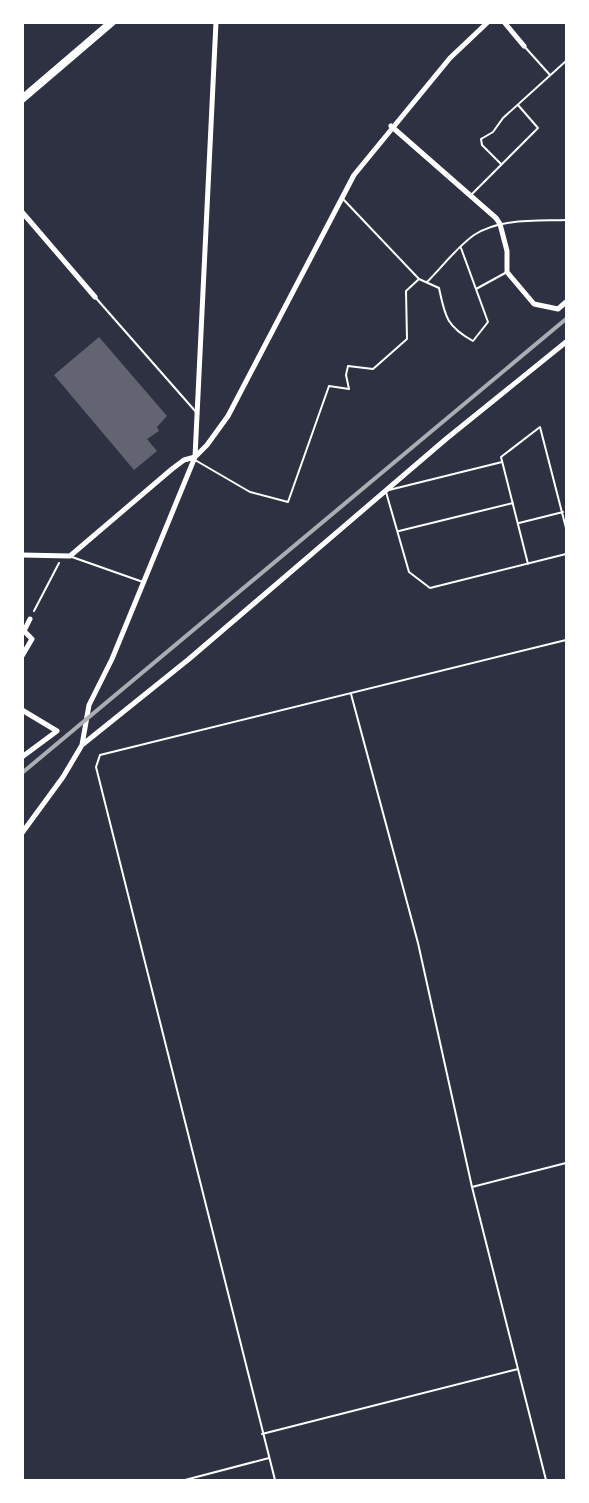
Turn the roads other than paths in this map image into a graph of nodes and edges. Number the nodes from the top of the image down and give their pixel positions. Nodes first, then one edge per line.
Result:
1 (112, 22) edge
2 (216, 22) edge
3 (488, 22) edge
4 (504, 22) edge
5 (524, 46) joint
6 (567, 61) edge
7 (550, 75) junction
8 (22, 99) edge
9 (518, 105) junction
10 (391, 126) junction
11 (501, 164) junction
12 (471, 196) junction
13 (343, 199) junction
14 (22, 212) edge
15 (567, 220) edge
16 (500, 224) junction
17 (461, 248) junction
18 (507, 272) junction
19 (419, 279) junction
20 (427, 282) junction
21 (476, 289) junction
22 (95, 297) joint
23 (567, 302) edge
24 (567, 342) edge
25 (196, 413) junction
26 (195, 457) junction
27 (502, 462) junction
28 (388, 491) junction
29 (513, 503) junction
30 (562, 512) junction
31 (518, 523) junction
32 (567, 528) edge
33 (398, 531) junction
34 (567, 554) edge
35 (22, 555) edge
36 (67, 556) junction
37 (528, 564) junction
38 (144, 582) junction
39 (30, 619) road end
40 (567, 640) edge
41 (22, 656) edge
42 (351, 694) junction
43 (22, 710) edge
44 (82, 745) junction
45 (22, 757) edge
46 (22, 833) edge
47 (567, 1163) edge
48 (472, 1187) junction
49 (519, 1369) junction
50 (262, 1434) junction
51 (269, 1458) junction
52 (185, 1480) edge
53 (275, 1480) edge
54 (546, 1480) edge

1 - 8 main road
2 - 25 street
3 - 10 street
4 - 5 street
5 - 7 lane
6 - 7 lane
7 - 9 lane
9 - 11 lane
9 - 11 lane
10 - 12 street
10 - 13 street
11 - 12 lane
12 - 16 street
13 - 19 lane
13 - 26 street
14 - 22 street
15 - 16 lane
16 - 17 lane
16 - 18 street
17 - 20 lane
17 - 21 lane
18 - 21 lane
18 - 23 street
19 - 20 lane
19 - 26 lane
20 - 21 lane
22 - 25 lane
24 - 28 street
25 - 26 street
26 - 36 street
26 - 38 street
27 - 28 lane
27 - 29 lane
27 - 30 lane
28 - 33 lane
28 - 44 street
29 - 31 lane
29 - 33 lane
30 - 31 lane
30 - 32 lane
31 - 37 lane
33 - 37 lane
34 - 37 lane
35 - 36 street
36 - 38 lane
38 - 44 street
39 - 41 street
40 - 42 lane
42 - 48 lane
42 - 50 lane
43 - 45 street
44 - 46 street
47 - 48 lane
48 - 49 lane
49 - 50 lane
49 - 54 lane
50 - 51 lane
51 - 52 lane
51 - 53 lane

